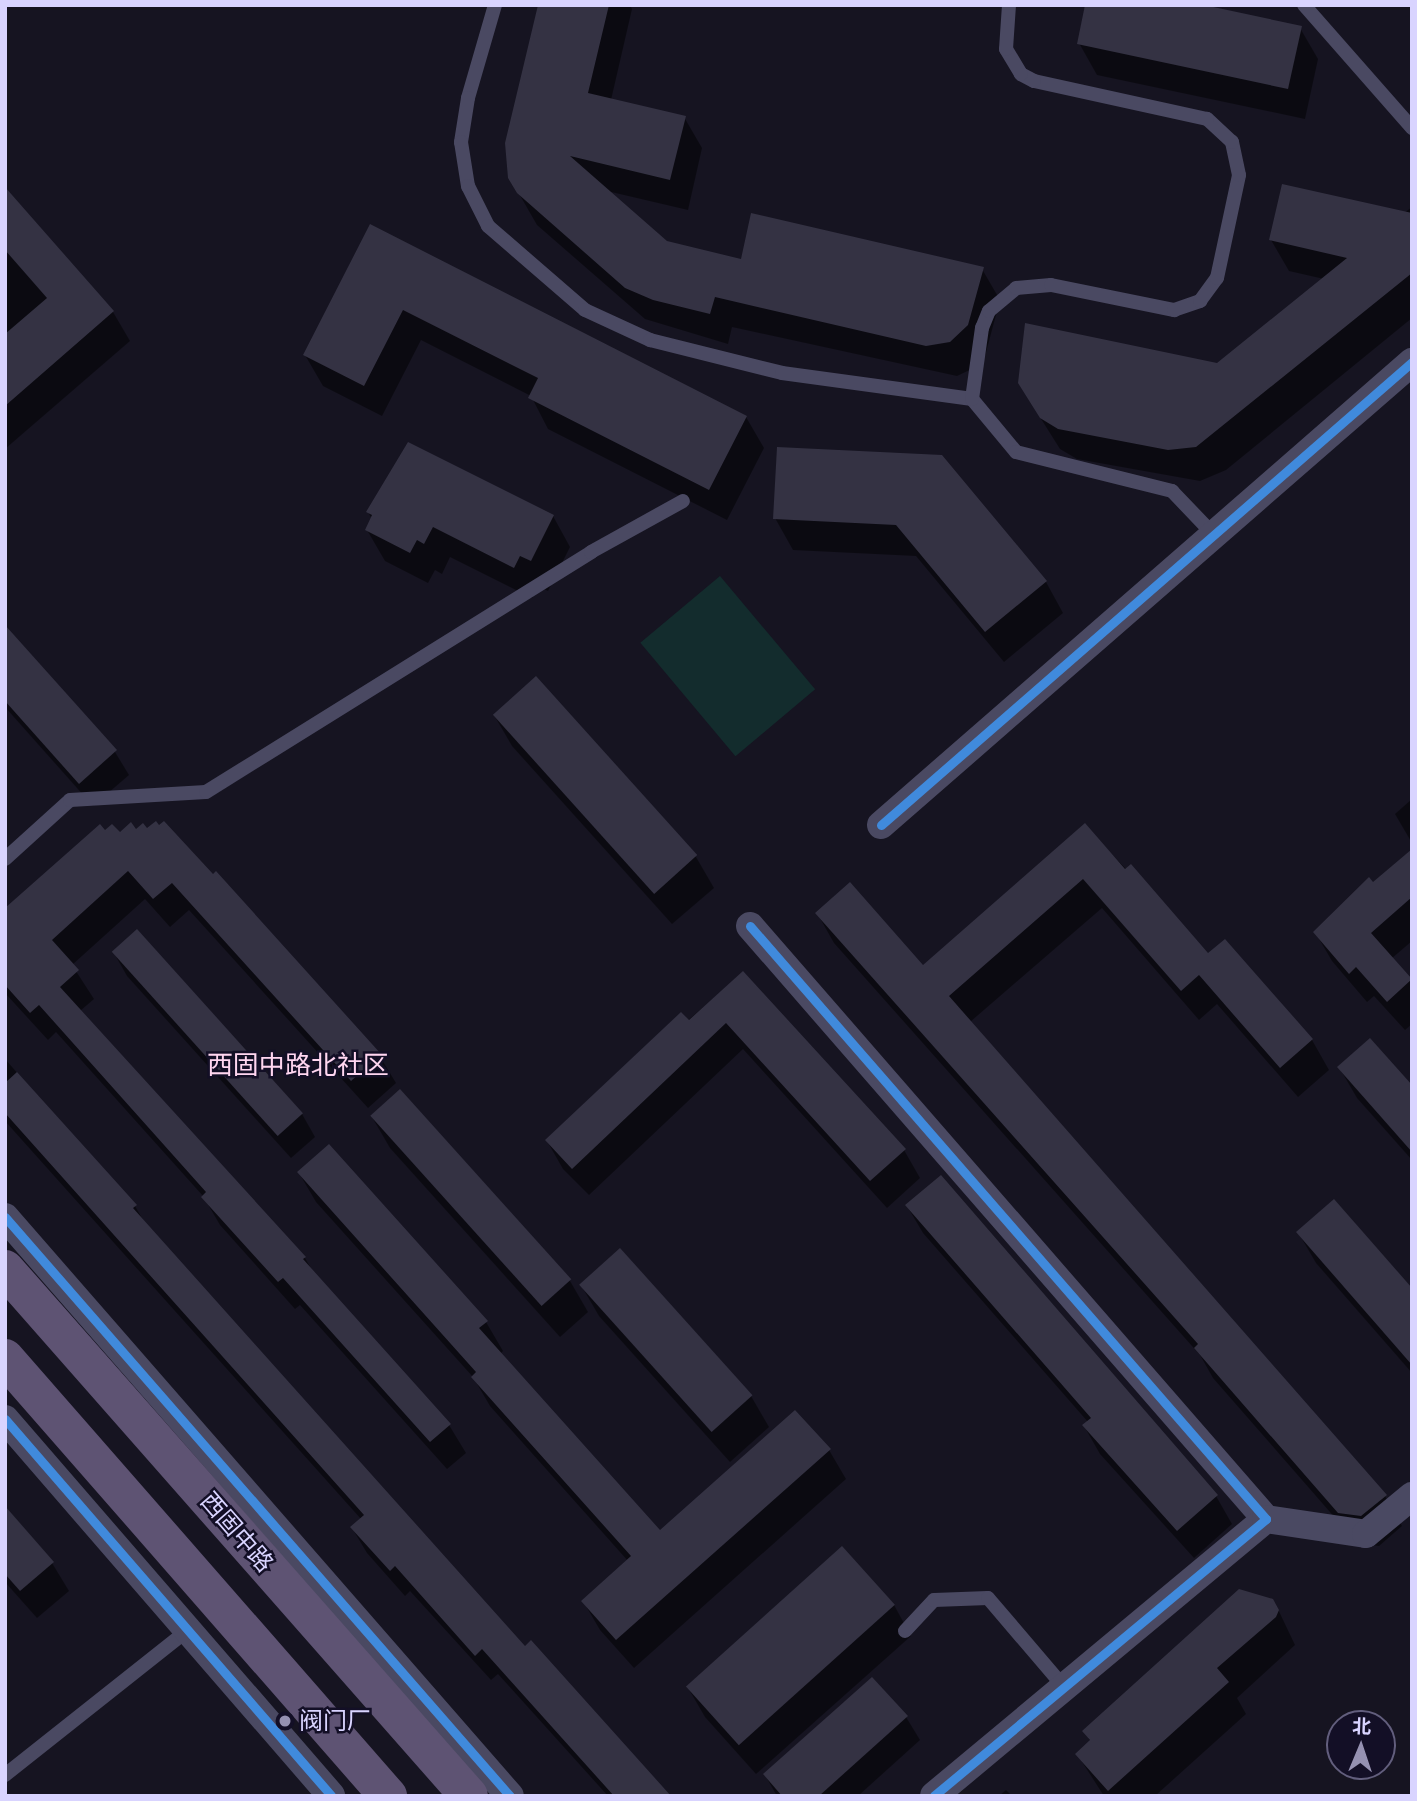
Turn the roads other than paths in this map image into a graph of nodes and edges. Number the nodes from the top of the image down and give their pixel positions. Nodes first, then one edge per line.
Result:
1 (495, 5) edge
2 (1009, 5) edge
3 (1304, 5) edge
4 (1412, 128) edge
5 (1412, 362) edge
6 (972, 399) junction
7 (683, 501) dead end
8 (1214, 535) junction
9 (881, 825) dead end
10 (5, 859) edge
11 (750, 926) dead end
12 (5, 1217) edge
13 (5, 1269) edge
14 (5, 1358) edge
15 (5, 1419) edge
16 (1412, 1496) edge
17 (1266, 1519) junction
18 (188, 1630) junction
19 (905, 1631) dead end
20 (1064, 1687) junction
21 (5, 1775) edge
22 (331, 1796) edge
23 (388, 1796) edge
24 (469, 1796) edge
25 (510, 1796) edge
26 (934, 1796) edge

1 - 6 lane
2 - 6 lane
3 - 4 lane
5 - 8 street
6 - 8 lane
7 - 10 lane
8 - 9 street
11 - 17 street
12 - 25 street
13 - 24 main road, 西固中路
14 - 23 main road
15 - 18 street
16 - 17 street
17 - 20 street
18 - 21 lane
18 - 22 street
19 - 20 lane
20 - 26 street

